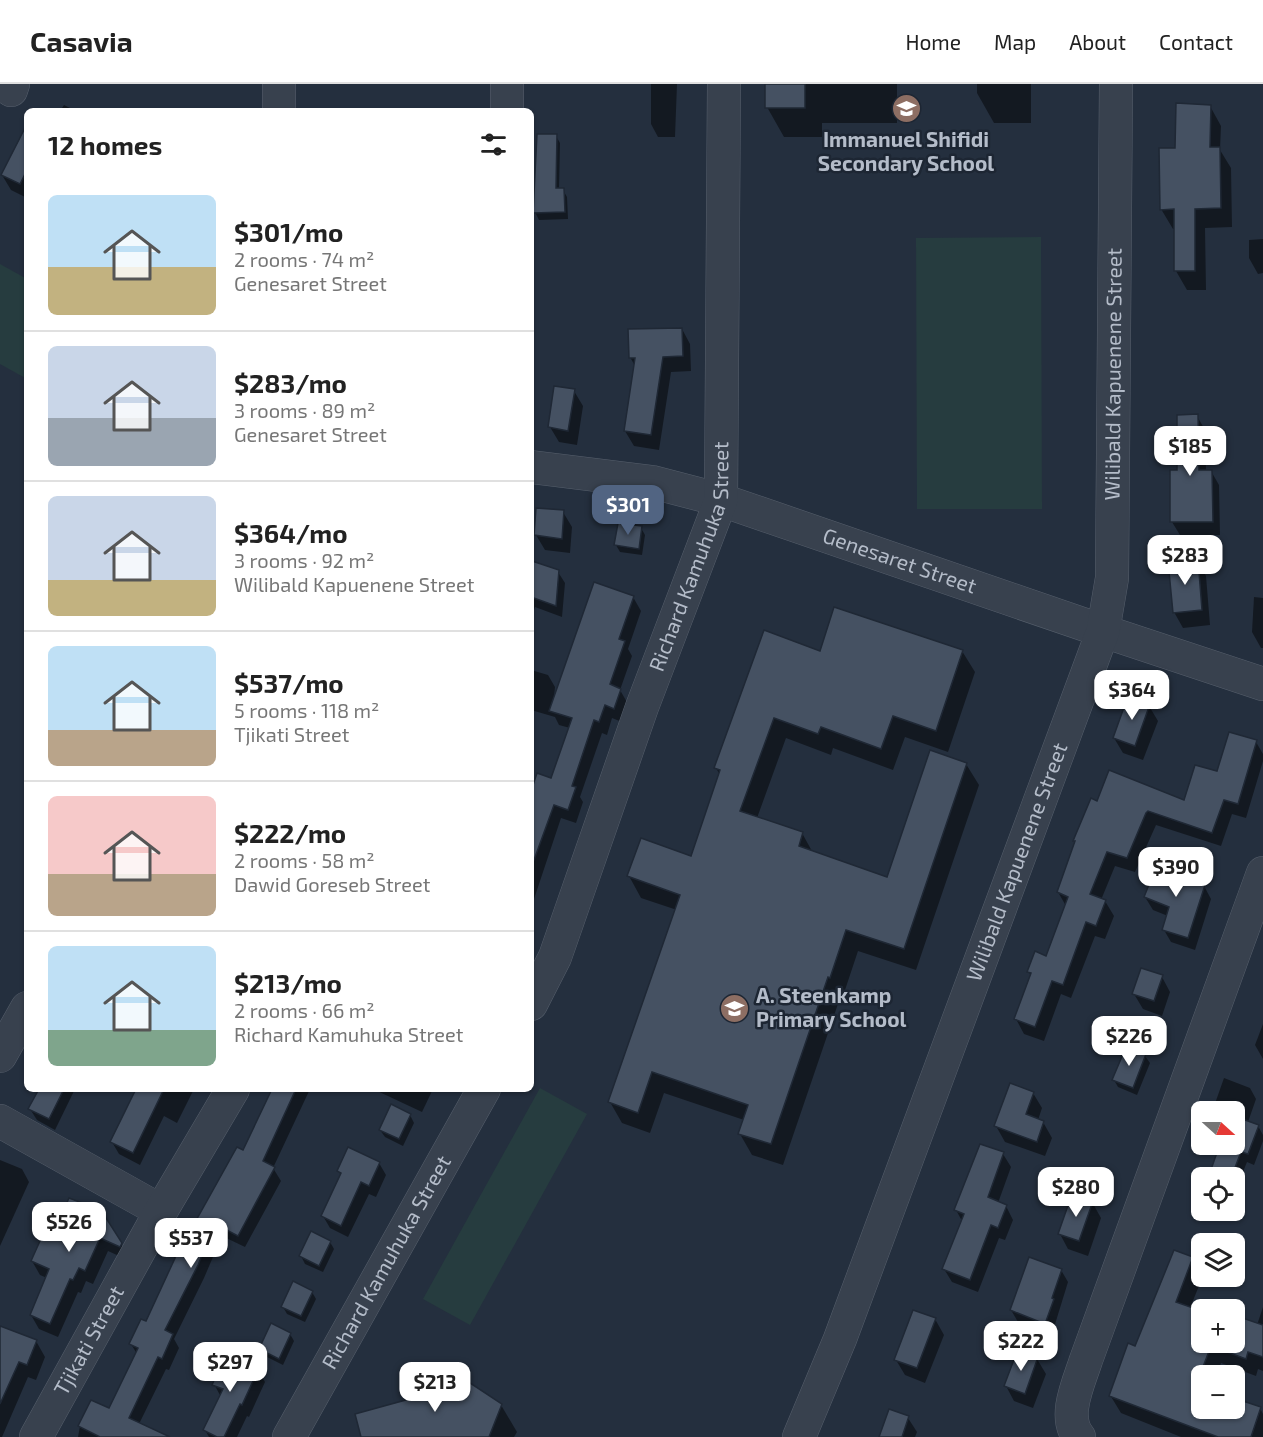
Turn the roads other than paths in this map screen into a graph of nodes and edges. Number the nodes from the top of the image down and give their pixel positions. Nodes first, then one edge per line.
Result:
1 (279, 84) edge
2 (507, 84) edge
3 (724, 84) edge
4 (1116, 84) edge
5 (279, 108) edge
6 (507, 108) edge
7 (534, 467) edge
8 (722, 500) junction
9 (1103, 631) junction
10 (1263, 684) edge
11 (1263, 873) edge
12 (534, 999) edge
13 (24, 1013) edge
14 (0, 1056) edge
15 (232, 1092) edge
16 (482, 1092) edge
17 (0, 1121) edge
18 (161, 1211) junction
19 (36, 1437) edge
20 (289, 1437) edge
21 (798, 1437) edge
22 (1079, 1437) edge

1 - 5 street
2 - 6 street
3 - 8 street, Richard Kamuhuka Street
4 - 9 street, Wilibald Kapuenene Street
7 - 8 street, Genesaret Street
8 - 9 street, Genesaret Street
8 - 12 street, Richard Kamuhuka Street
9 - 10 street, Genesaret Street
9 - 21 street, Wilibald Kapuenene Street
11 - 22 street
13 - 14 street
15 - 18 street, Tjikati Street
16 - 20 street, Richard Kamuhuka Street
17 - 18 street
18 - 19 street, Tjikati Street

